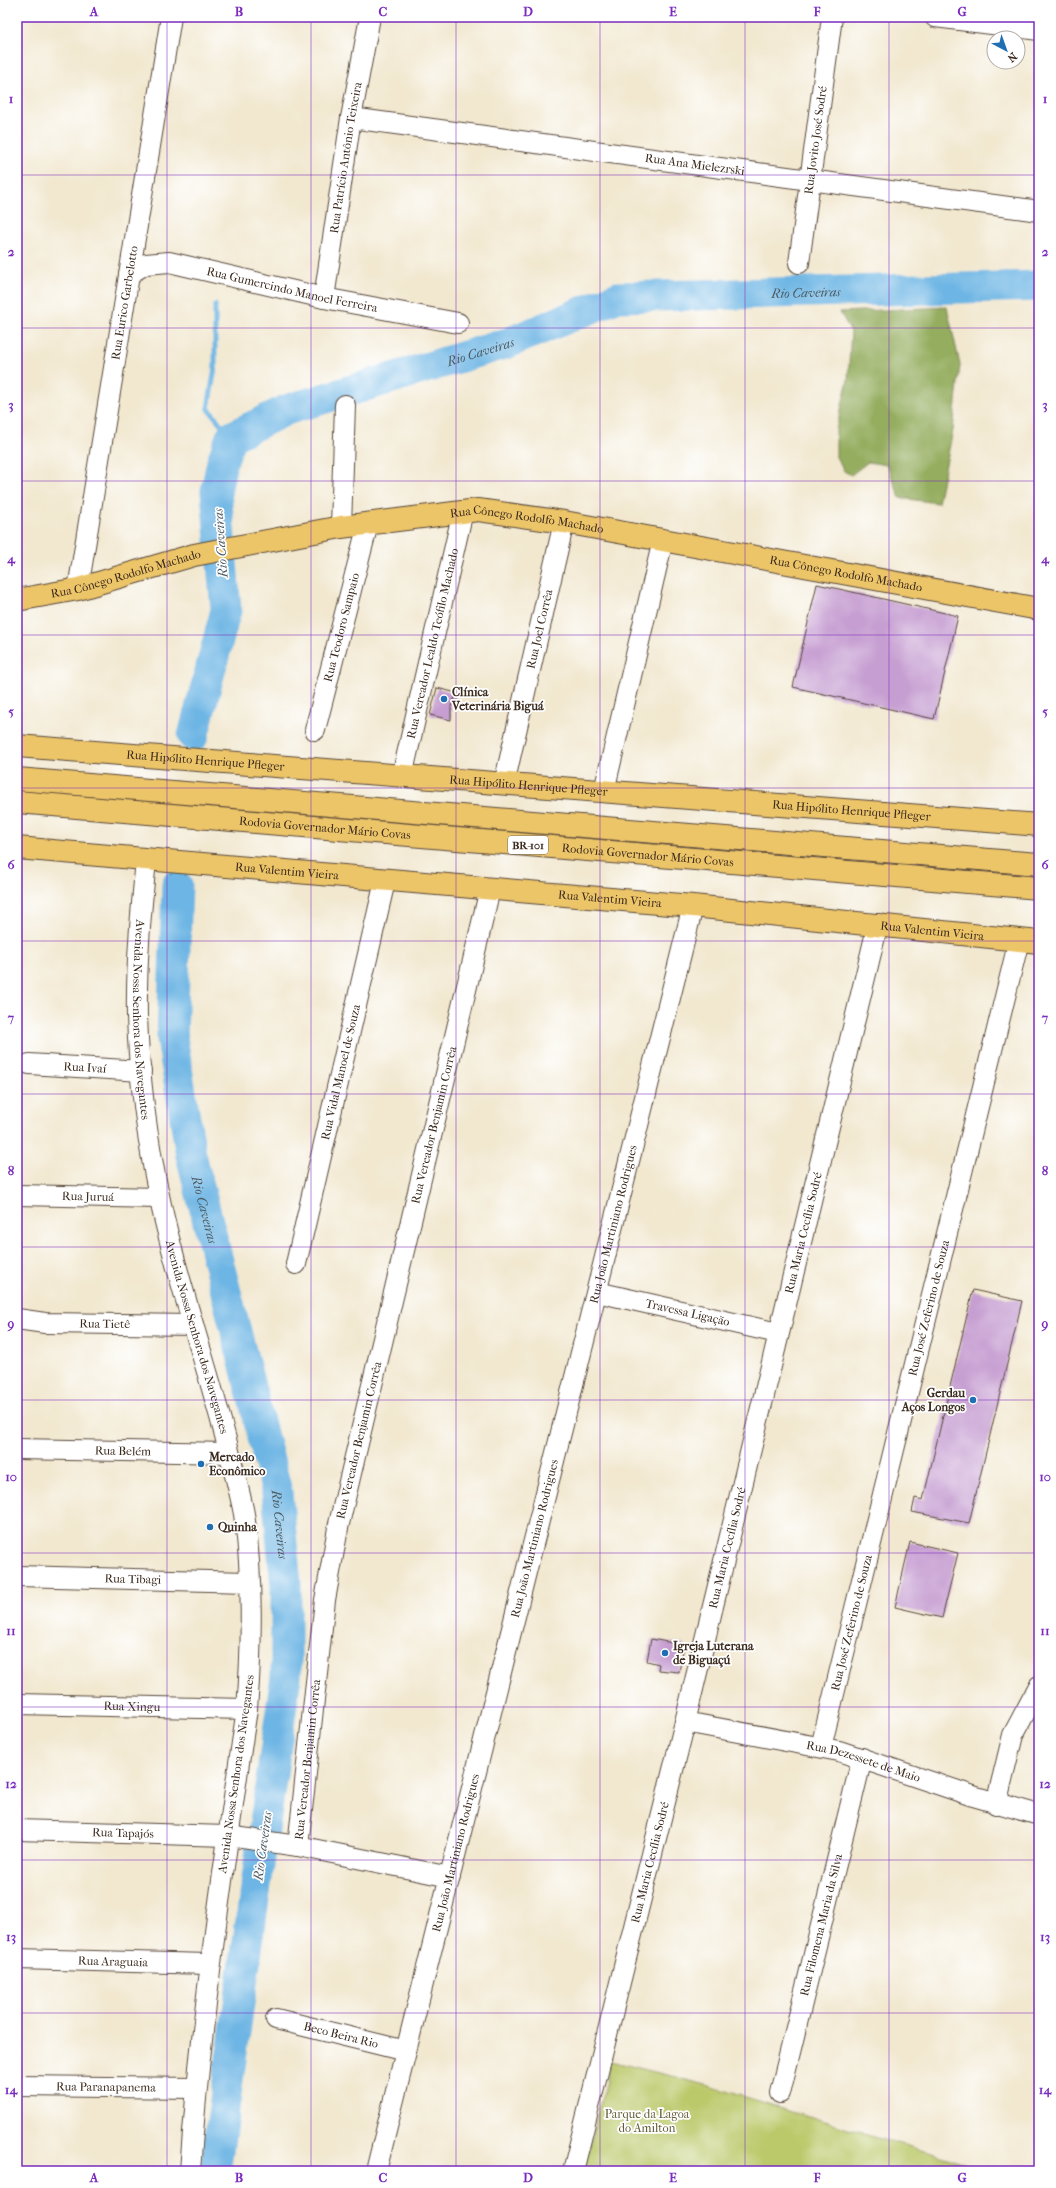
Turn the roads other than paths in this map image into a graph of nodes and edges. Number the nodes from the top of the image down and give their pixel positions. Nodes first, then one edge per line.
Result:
1 (171, 17) edge
2 (370, 17) edge
3 (832, 17) edge
4 (935, 17) edge
5 (1039, 30) edge
6 (351, 118) junction
7 (810, 180) junction
8 (1039, 211) edge
9 (799, 263) dead end
10 (129, 274) junction
11 (324, 298) junction
12 (458, 323) dead end
13 (345, 405) dead end
14 (464, 511) junction
15 (564, 522) junction
16 (368, 524) junction
17 (341, 527) junction
18 (663, 540) junction
19 (78, 588) junction
20 (17, 600) edge
21 (1039, 609) edge
22 (315, 730) dead end
23 (17, 746) edge
24 (402, 776) junction
25 (17, 780) edge
26 (504, 784) junction
27 (604, 791) junction
28 (17, 802) edge
29 (1039, 826) edge
30 (17, 848) edge
31 (146, 860) junction
32 (1039, 864) edge
33 (385, 881) junction
34 (1039, 888) edge
35 (490, 889) junction
36 (693, 906) junction
37 (878, 924) junction
38 (1029, 941) edge
39 (29, 1064) dead end
40 (141, 1072) junction
41 (17, 1195) edge
42 (160, 1198) junction
43 (296, 1264) dead end
44 (597, 1292) junction
45 (17, 1319) edge
46 (193, 1325) junction
47 (778, 1333) junction
48 (17, 1449) edge
49 (229, 1453) junction
50 (17, 1576) edge
51 (248, 1582) junction
52 (1039, 1686) edge
53 (17, 1704) edge
54 (247, 1709) junction
55 (685, 1722) junction
56 (821, 1747) junction
57 (862, 1758) junction
58 (996, 1804) junction
59 (1039, 1815) edge
60 (17, 1830) edge
61 (228, 1836) junction
62 (294, 1845) junction
63 (450, 1877) junction
64 (17, 1959) edge
65 (210, 1964) junction
66 (276, 2019) dead end
67 (406, 2051) junction
68 (17, 2086) edge
69 (196, 2088) junction
70 (780, 2092) dead end
71 (190, 2171) edge
72 (376, 2171) edge
73 (573, 2171) edge

1 - 10 street, Rua Eurico Garbelotto
2 - 6 street, Rua Patrício Antônio Teixeira
3 - 7 street, Rua Jovito José Sodré
4 - 5 street
6 - 7 street, Rua Ana Mielezrski
6 - 11 street, Rua Patrício Antônio Teixeira
7 - 8 street, Rua Ana Mielezrski
7 - 9 street, Rua Jovito José Sodré
10 - 11 street, Rua Gumercindo Manoel Ferreira
10 - 19 street, Rua Eurico Garbelotto
11 - 12 street, Rua Gumercindo Manoel Ferreira
13 - 17 street
14 - 15 main road, Rua Cônego Rodolfo Machado
14 - 16 main road, Rua Cônego Rodolfo Machado
14 - 24 street, Rua Vereador Lealdo Teófilo Machado
15 - 18 main road, Rua Cônego Rodolfo Machado
15 - 26 street, Rua Joel Corrêa
16 - 17 main road, Rua Cônego Rodolfo Machado
16 - 22 street, Rua Teodoro Sampaio
17 - 19 main road, Rua Cônego Rodolfo Machado
18 - 21 main road, Rua Cônego Rodolfo Machado
18 - 27 street
19 - 20 main road, Rua Cônego Rodolfo Machado
23 - 24 main road, Rua Hipólito Henrique Pfleger
24 - 26 main road, Rua Hipólito Henrique Pfleger
25 - 32 main road, Rodovia Governador Mário Covas / BR-101
26 - 27 main road, Rua Hipólito Henrique Pfleger
27 - 29 main road, Rua Hipólito Henrique Pfleger
28 - 34 main road, Rodovia Governador Mário Covas / BR-101
30 - 31 main road, Rua Valentim Vieira
31 - 33 main road, Rua Valentim Vieira
31 - 40 street, Avenida Nossa Senhora dos Navegantes
33 - 35 main road, Rua Valentim Vieira
33 - 43 street, Rua Vidal Manoel de Souza
35 - 36 main road, Rua Valentim Vieira
35 - 62 street, Rua Vereador Benjamin Corrêa
36 - 37 main road, Rua Valentim Vieira
36 - 44 street, Rua João Martiniano Rodrigues
37 - 38 main road, Rua Valentim Vieira
37 - 47 street, Rua Maria Cecília Sodré
38 - 56 street, Rua José Zeferino de Souza
39 - 40 street, Rua Ivaí
40 - 42 street, Avenida Nossa Senhora dos Navegantes
41 - 42 street, Rua Juruá
42 - 46 street, Avenida Nossa Senhora dos Navegantes
44 - 47 street, Travessa Ligação
44 - 63 street, Rua João Martiniano Rodrigues
45 - 46 street, Rua Tietê
46 - 49 street, Avenida Nossa Senhora dos Navegantes
47 - 55 street, Rua Maria Cecília Sodré
48 - 49 street, Rua Belém
49 - 51 street, Avenida Nossa Senhora dos Navegantes
50 - 51 street, Rua Tibagi
51 - 54 street, Avenida Nossa Senhora dos Navegantes
52 - 58 street
53 - 54 street, Rua Xingu
54 - 61 street, Avenida Nossa Senhora dos Navegantes
55 - 56 street, Rua Dezessete de Maio
55 - 73 street, Rua Maria Cecília Sodré
56 - 57 street, Rua Dezessete de Maio
57 - 58 street, Rua Dezessete de Maio
57 - 70 street, Rua Filomena Maria da Silva
58 - 59 street, Rua Dezessete de Maio
60 - 61 street, Rua Tapajós
61 - 62 street, Rua Tapajós
61 - 65 street, Avenida Nossa Senhora dos Navegantes
62 - 63 street, Rua Vereador Benjamin Corrêa
63 - 67 street, Rua João Martiniano Rodrigues
64 - 65 street, Rua Araguaia
65 - 69 street, Avenida Nossa Senhora dos Navegantes
66 - 67 street, Beco Beira Rio
67 - 72 street, Rua João Martiniano Rodrigues
68 - 69 street, Rua Paranapanema
69 - 71 street, Avenida Nossa Senhora dos Navegantes

